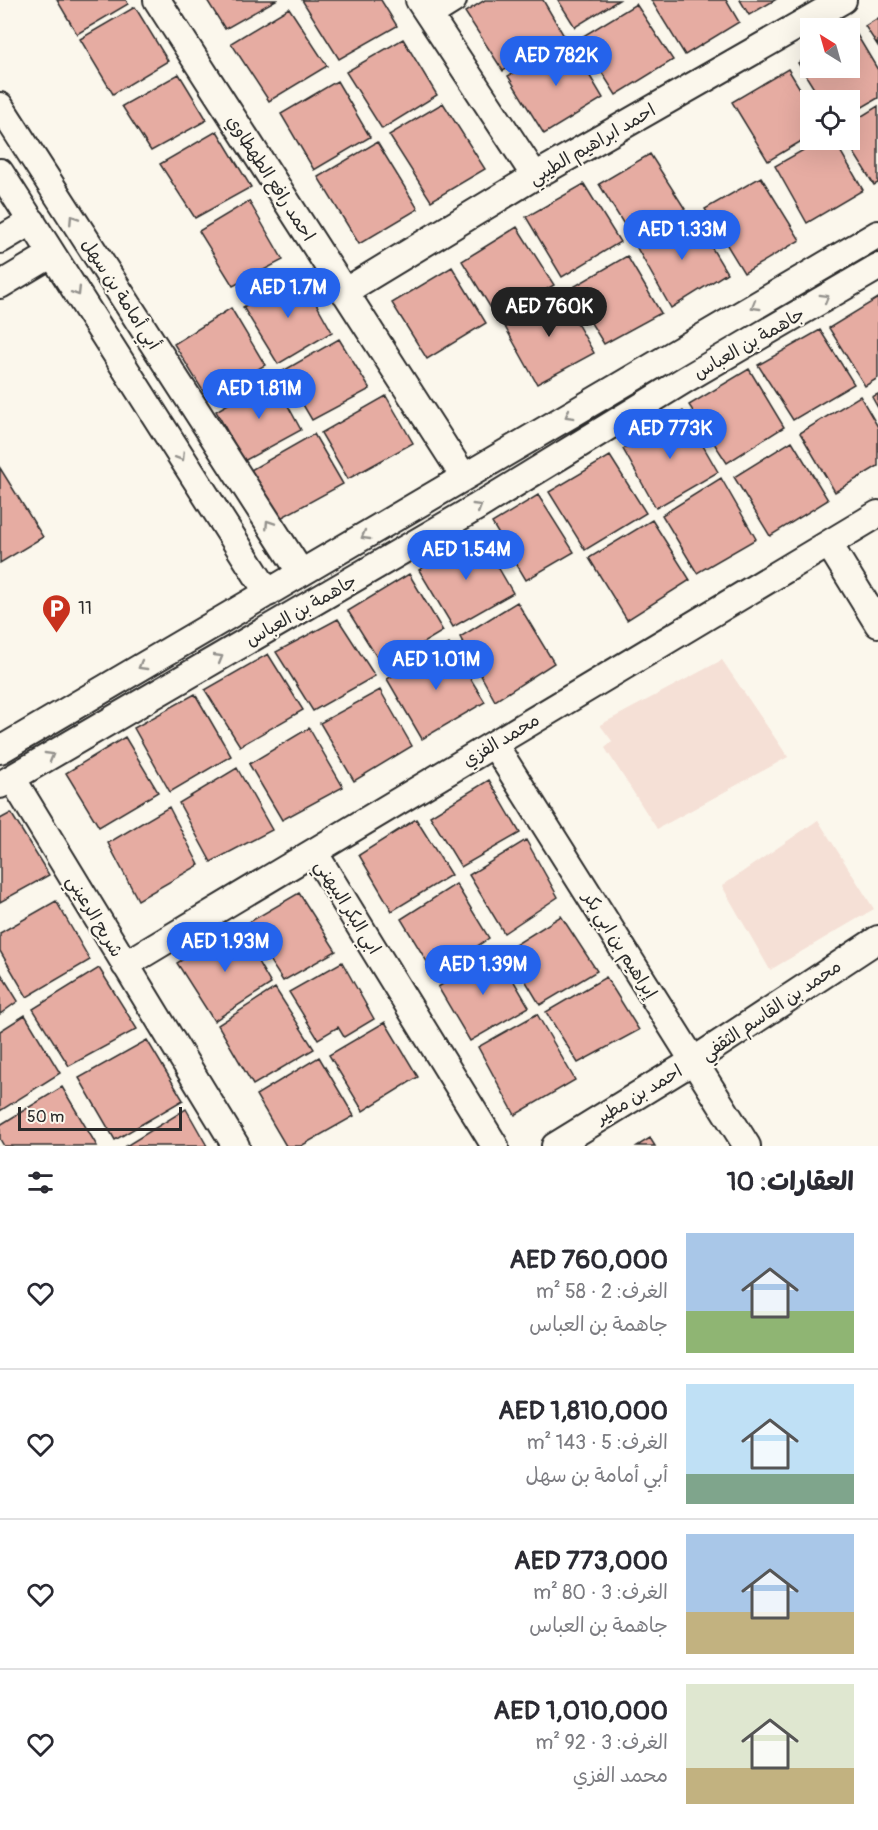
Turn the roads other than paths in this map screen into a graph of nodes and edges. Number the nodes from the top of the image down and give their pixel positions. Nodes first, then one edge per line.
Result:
1 (157, 0) edge
2 (453, 0) edge
3 (843, 0) edge
4 (424, 8) edge
5 (0, 106) edge
6 (0, 172) edge
7 (535, 177) junction
8 (32, 221) junction
9 (878, 234) edge
10 (0, 240) edge
11 (52, 254) junction
12 (878, 267) edge
13 (0, 285) edge
14 (344, 292) junction
15 (464, 477) junction
16 (878, 514) edge
17 (829, 544) junction
18 (301, 573) junction
19 (267, 593) junction
20 (878, 624) edge
21 (494, 744) junction
22 (0, 750) edge
23 (6, 782) edge
24 (314, 852) junction
25 (878, 939) edge
26 (125, 965) junction
27 (693, 1061) junction
28 (236, 1146) edge
29 (495, 1146) edge
30 (555, 1146) edge
31 (747, 1146) edge

1 - 14 street, احمد رافع الطهطاوي
2 - 4 street
3 - 7 street, احمد ابراهيم الطيبي
4 - 7 street
18 -> 5 street, أبي أمامة بن سهل
6 - 8 street, أبي أمامة بن سهل
7 - 14 street, احمد ابراهيم الطيبي
8 - 10 street
8 - 11 street, أبي أمامة بن سهل
9 -> 15 street, جاهمة بن العباس
11 - 13 street
11 -> 19 street, أبي أمامة بن سهل
23 -> 12 street, جاهمة بن العباس
14 - 15 street, احمد رافع الطهطاوي
15 -> 18 street, جاهمة بن العباس
16 - 17 street, محمد الفزي
17 - 20 street
17 - 21 street, محمد الفزي
18 - 19 street, جاهمة بن العباس
19 -> 22 street, جاهمة بن العباس
21 - 24 street, محمد الفزي
21 - 27 street, إبراهيم بن ابي بكر
23 - 26 street, شريح الرعيني
24 - 26 street, محمد الفزي
24 - 29 street, ابي البكر البيهني
25 - 27 street, محمد بن القاسم الثقفي
26 - 28 street, شريح الرعيني
27 - 30 street, احمد بن مطير
27 - 31 street, إبراهيم بن ابي بكر

